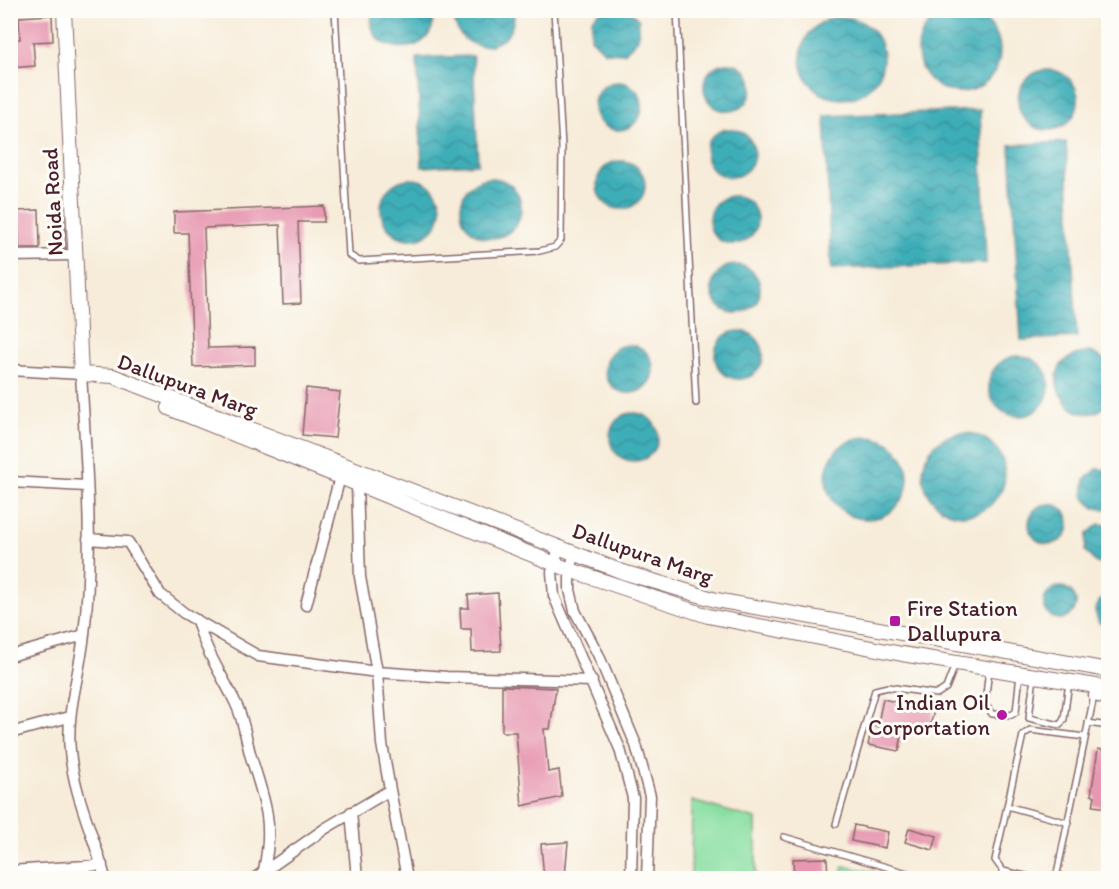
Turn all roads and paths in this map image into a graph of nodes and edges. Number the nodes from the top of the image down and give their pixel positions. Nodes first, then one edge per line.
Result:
1 (64, 10) edge
2 (335, 10) edge
3 (554, 10) edge
4 (677, 10) edge
5 (75, 255) junction
6 (10, 256) edge
7 (10, 370) edge
8 (81, 374) junction
9 (100, 376) junction
10 (696, 403) dead end
11 (340, 477) junction
12 (10, 482) edge
13 (357, 484) junction
14 (86, 486) junction
15 (88, 539) junction
16 (559, 547) junction
17 (575, 553) junction
18 (555, 563) junction
19 (570, 570) junction
20 (306, 605) dead end
21 (197, 620) junction
22 (84, 635) junction
23 (10, 656) edge
24 (955, 664) junction
25 (989, 669) junction
26 (1108, 670) edge
27 (376, 672) junction
28 (1020, 674) junction
29 (1034, 677) junction
30 (592, 681) junction
31 (1069, 682) junction
32 (1099, 690) edge
33 (1108, 699) edge
34 (69, 717) junction
35 (1088, 723) junction
36 (1108, 726) edge
37 (10, 733) edge
38 (1085, 737) junction
39 (390, 790) junction
40 (1007, 806) junction
41 (351, 812) junction
42 (1069, 823) junction
43 (836, 824) dead end
44 (784, 837) dead end
45 (102, 865) junction
46 (264, 870) junction
47 (10, 871) edge
48 (105, 879) edge
49 (255, 879) edge
50 (357, 879) edge
51 (407, 879) edge
52 (631, 879) edge
53 (647, 879) edge
54 (924, 879) edge
55 (1034, 879) edge
56 (1056, 879) edge

1 - 5 main road, Noida Road
2 - 3 lane
4 - 10 lane
5 - 6 street
5 - 8 main road, Noida Road
7 - 8 street
8 - 9 main road
8 - 14 street
9 - 11 main road, Dallupura Marg
9 - 16 main road, Dallupura Marg
11 - 13 main road, Dallupura Marg
11 - 20 street
12 - 14 street
13 - 18 main road, Dallupura Marg
13 - 27 street
14 - 15 street
15 - 21 street
15 - 22 street
16 - 17 main road, Dallupura Marg
16 - 18 street
17 - 19 street
17 - 26 main road, Dallupura Marg
18 - 19 main road, Dallupura Marg
18 - 30 street
19 - 24 main road, Dallupura Marg
19 - 53 street
21 - 27 street
21 - 46 street
22 - 23 street
22 - 34 street
24 - 25 main road, Dallupura Marg
24 - 43 lane
25 - 28 main road, Dallupura Marg
25 - 28 lane
27 - 30 street
27 - 39 street
28 - 29 main road, Dallupura Marg
29 - 31 main road, Dallupura Marg
29 - 31 lane
30 - 52 street
31 - 32 main road, Dallupura Marg
32 - 33 street
32 - 35 lane
34 - 37 street
34 - 45 street
35 - 36 lane
35 - 38 lane
38 - 40 lane
38 - 42 lane
39 - 41 street
39 - 51 street
40 - 42 lane
40 - 55 lane
41 - 46 street
41 - 50 street
42 - 56 lane
44 - 54 lane
45 - 47 street
45 - 48 street
46 - 49 street

